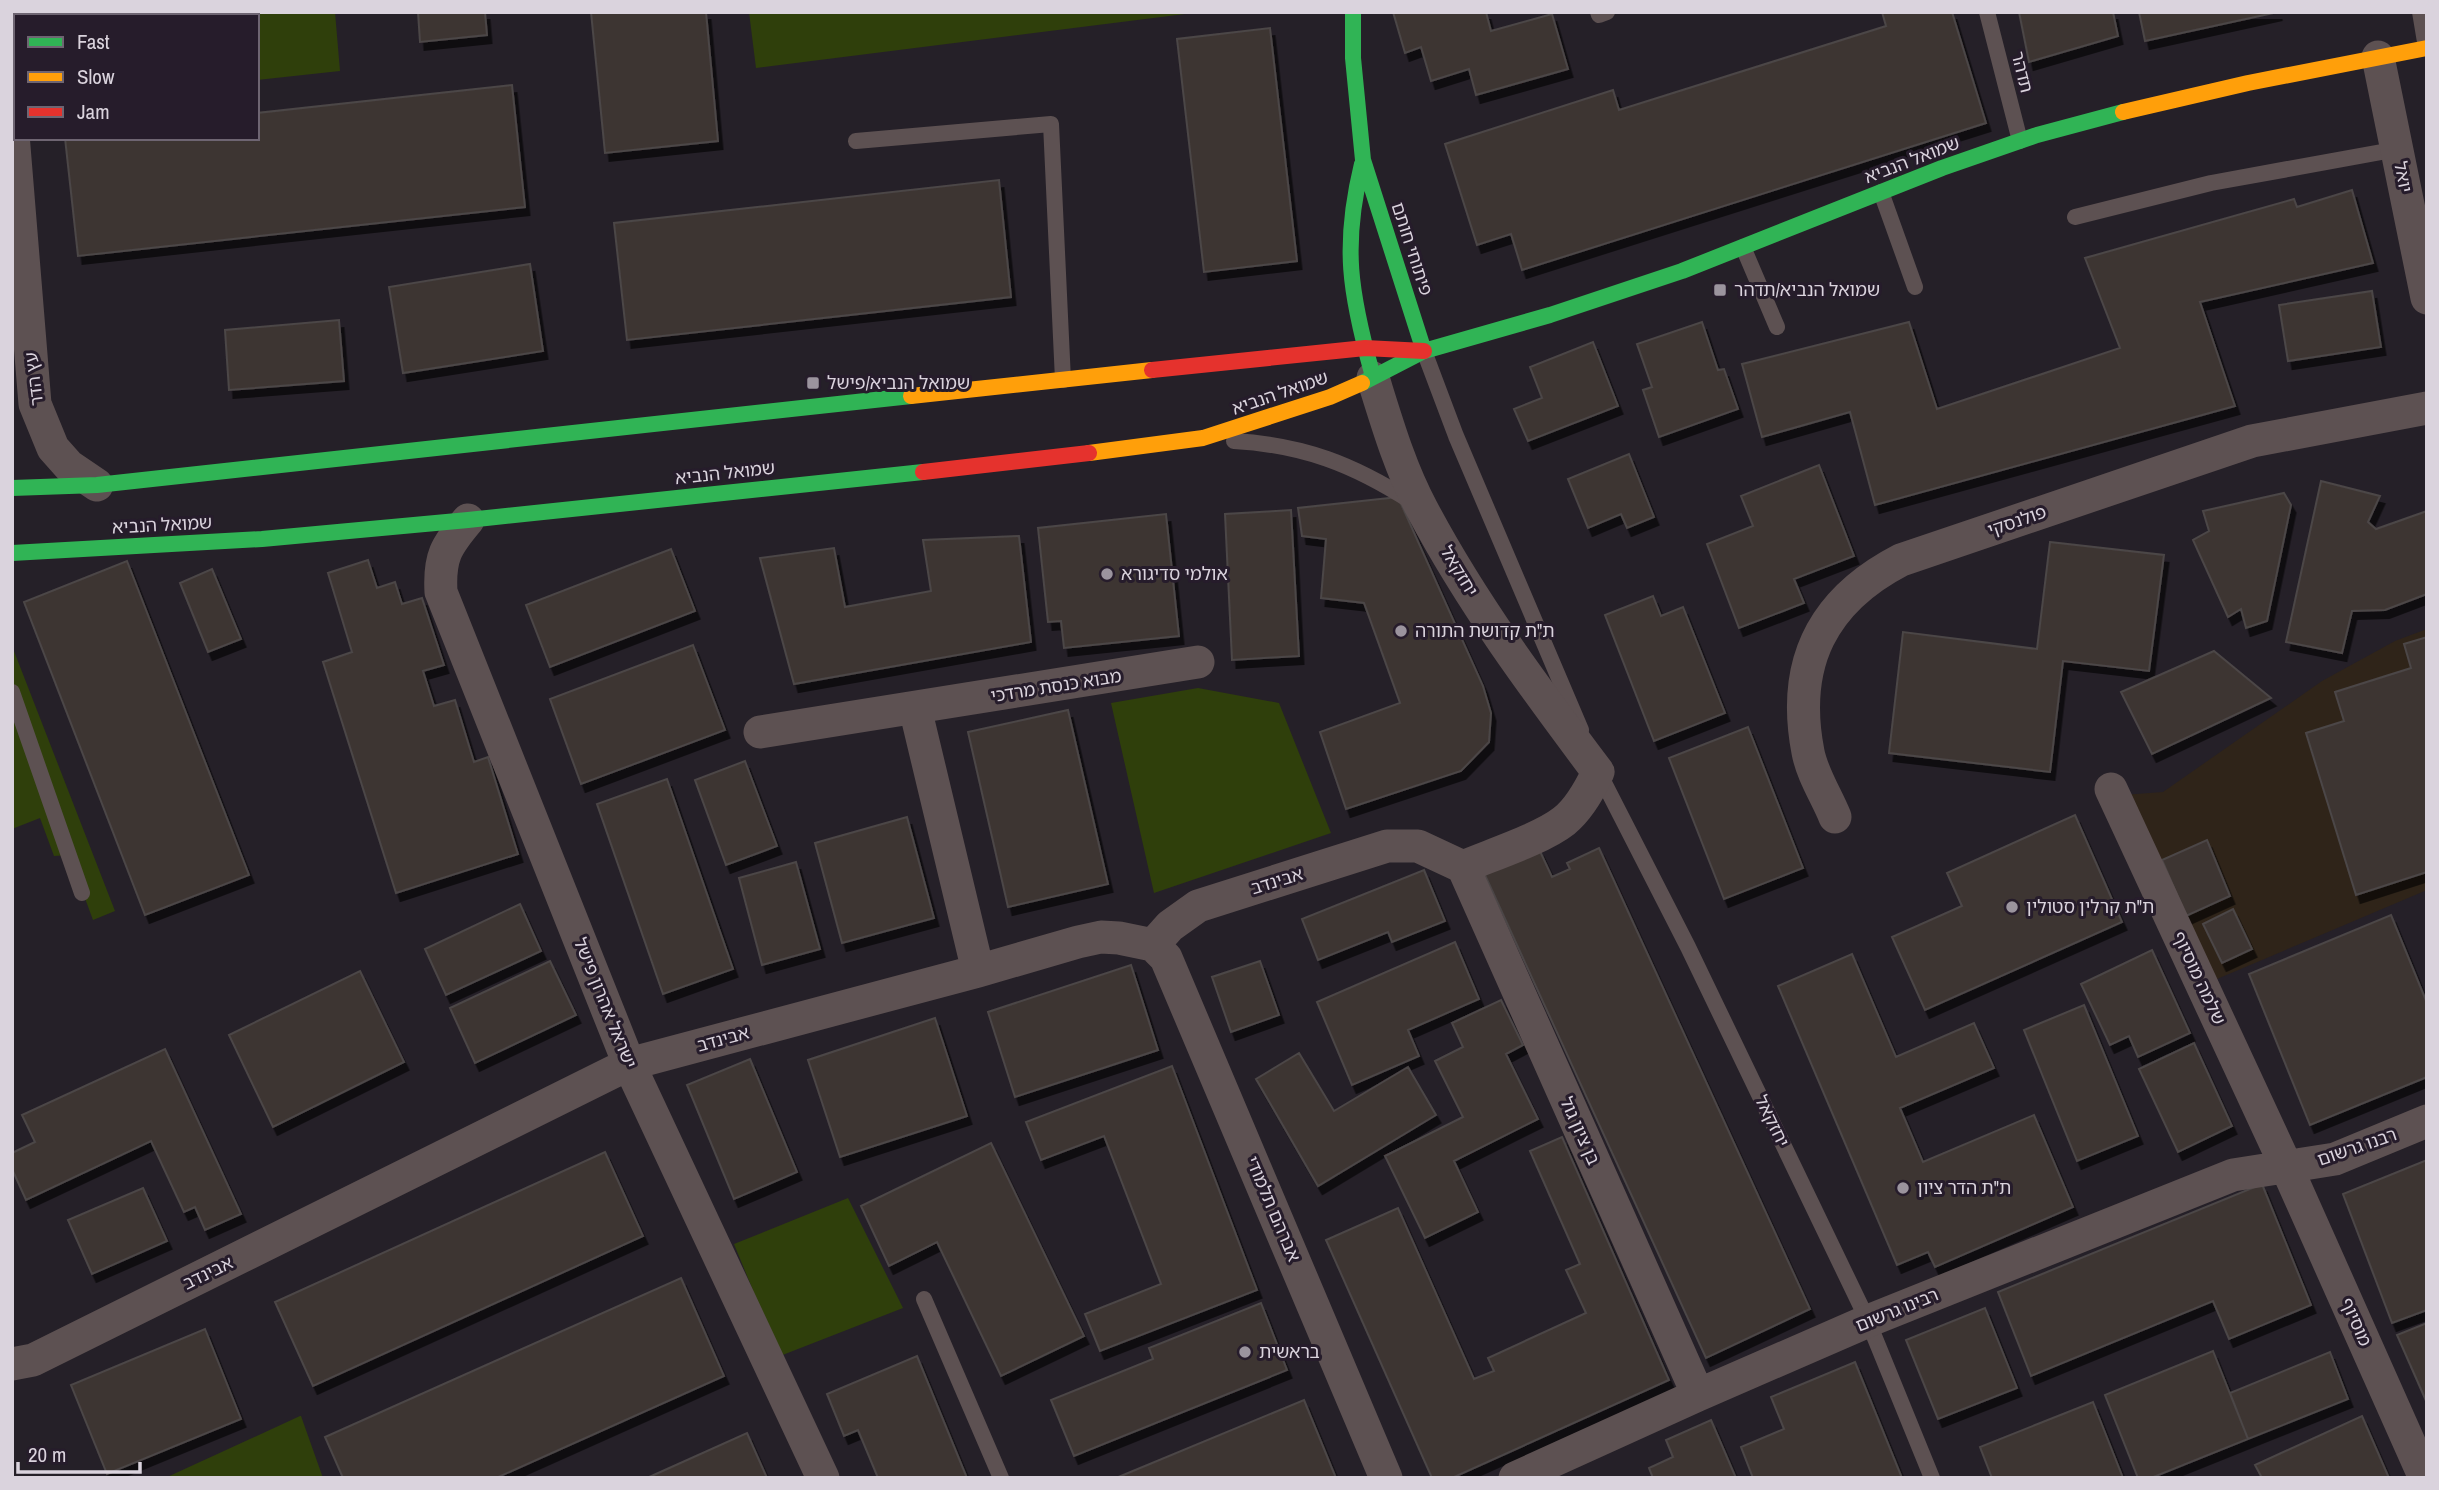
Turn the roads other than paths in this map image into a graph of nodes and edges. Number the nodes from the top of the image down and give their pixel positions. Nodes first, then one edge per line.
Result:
1 (1353, 12) edge
2 (1598, 12) edge
3 (1607, 12) edge
4 (1987, 12) edge
5 (2420, 12) edge
6 (2426, 48) edge
7 (2378, 57) junction
8 (12, 122) edge
9 (856, 141) dead end
10 (2020, 141) junction
11 (2398, 149) junction
12 (1363, 160) junction
13 (1881, 192) junction
14 (2075, 217) dead end
15 (1743, 247) junction
16 (1915, 287) dead end
17 (2427, 298) edge
18 (1777, 327) dead end
19 (1424, 351) junction
20 (1369, 363) junction
21 (1063, 381) junction
22 (2427, 408) edge
23 (1203, 438) junction
24 (97, 485) junction
25 (12, 488) edge
26 (1421, 508) junction
27 (468, 520) junction
28 (12, 552) edge
29 (1198, 662) dead end
30 (12, 692) edge
31 (915, 708) junction
32 (761, 732) dead end
33 (1598, 772) junction
34 (2111, 789) dead end
35 (1835, 817) dead end
36 (1463, 867) junction
37 (82, 893) dead end
38 (1153, 945) junction
39 (978, 971) junction
40 (629, 1064) junction
41 (2427, 1121) edge
42 (2286, 1166) junction
43 (924, 1300) dead end
44 (1868, 1321) junction
45 (12, 1364) edge
46 (1698, 1395) junction
47 (823, 1478) edge
48 (1001, 1478) edge
49 (1387, 1478) edge
50 (1515, 1478) edge
51 (1932, 1478) edge
52 (2426, 1478) edge

1 - 12 street, פיתוחי חותם
2 - 3 lane
4 - 10 lane, תדהר
5 - 6 lane
6 - 7 street, שמואל הנביא
7 - 10 street, שמואל הנביא
7 - 11 street, יואל
8 - 24 street, עץ הדר
9 - 21 lane
10 - 13 street, שמואל הנביא
11 - 14 lane
11 - 17 street, יואל
12 - 19 street, פיתוחי חותם
12 - 20 street, פיתוחי חותם
13 - 15 street, שמואל הנביא
13 - 16 lane
15 - 18 lane
15 - 19 street, שמואל הנביא
19 - 20 street, שמואל הנביא
19 - 20 street, שמואל הנביא
19 - 33 lane, יחזקאל
20 - 21 street, שמואל הנביא
20 - 23 street, שמואל הנביא
20 - 26 street, יחזקאל
21 - 24 street, שמואל הנביא
22 - 35 street, פולנסקי
23 - 26 lane
23 - 27 street, שמואל הנביא
24 - 25 street, שמואל הנביא
26 - 33 street, יחזקאל
27 - 28 street, שמואל הנביא
27 - 40 street, ישראל אהרון פישל
29 - 31 street, מבוא כנסת מרדכי
30 - 37 lane
31 - 32 street, מבוא כנסת מרדכי
31 - 39 street
33 - 36 street
33 - 44 lane, יחזקאל
34 - 42 street, שלמה מוסיוף
36 - 38 street, אבינדב
36 - 46 street, בן ציון גול
38 - 39 street, אבינדב
38 - 49 street, אברהם תלמודי
39 - 40 street, אבינדב
40 - 45 street, אבינדב
40 - 47 street, ישראל אהרון פישל
41 - 42 street, רבנו גרשום
42 - 44 street, רבינו גרשום
42 - 52 street, מוסיוף
43 - 48 lane
44 - 46 street, רבינו גרשום
44 - 51 lane, יחזקאל
46 - 50 street, רבינו גרשום

